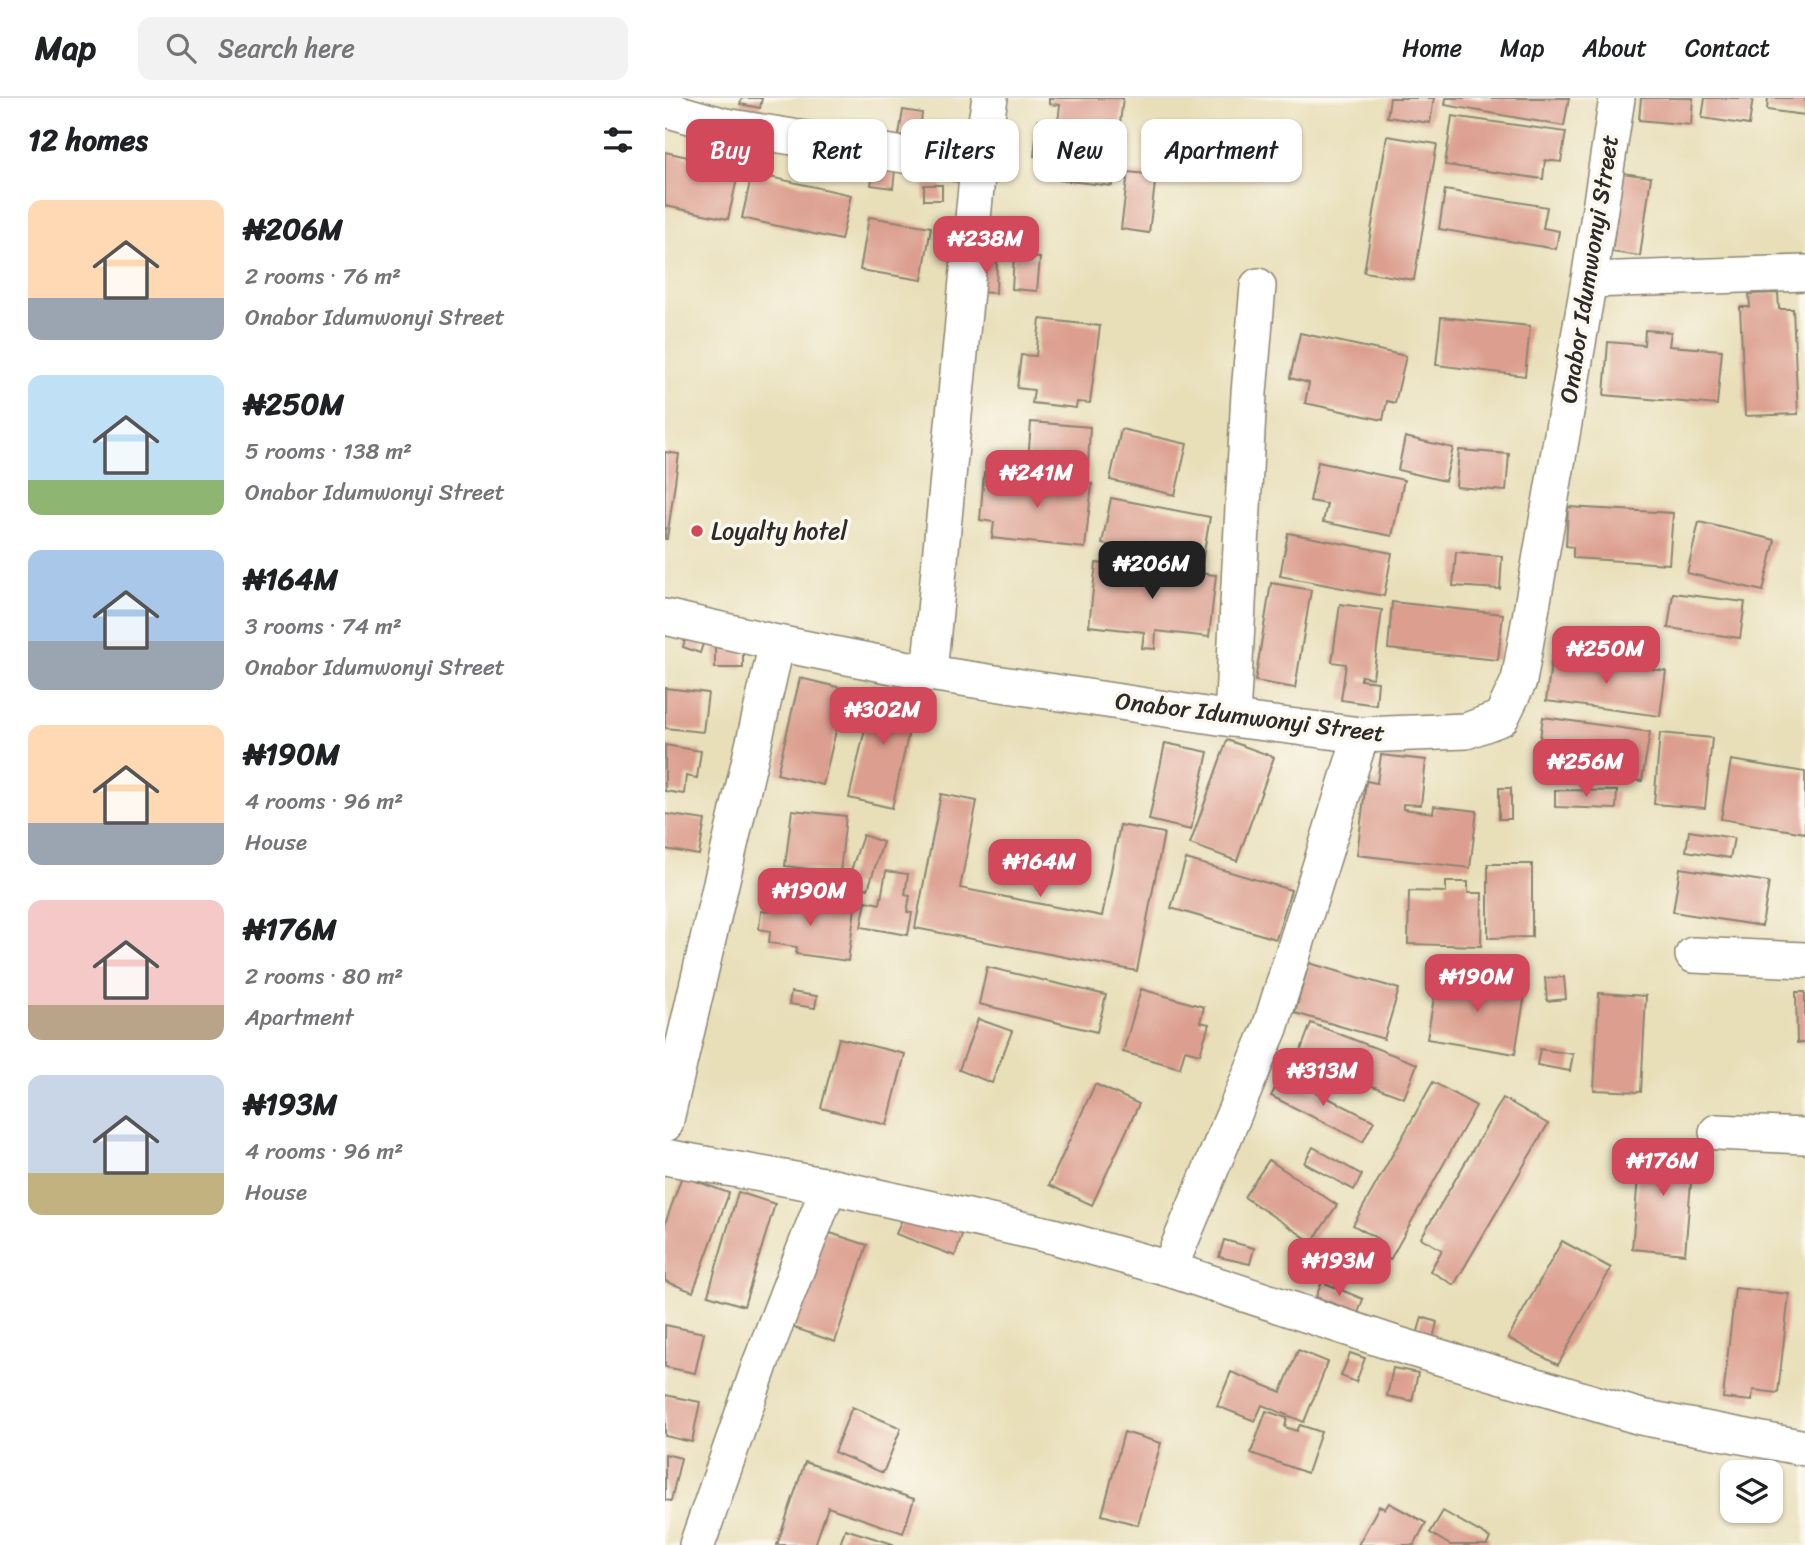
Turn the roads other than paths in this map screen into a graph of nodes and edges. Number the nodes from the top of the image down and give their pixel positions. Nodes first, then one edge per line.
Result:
1 (990, 98) edge
2 (1617, 98) edge
3 (665, 109) edge
4 (986, 119) edge
5 (901, 155) edge
6 (977, 182) edge
7 (1805, 273) edge
8 (1589, 280) junction
9 (1258, 286) dead end
10 (665, 617) edge
11 (777, 643) junction
12 (929, 673) junction
13 (1233, 719) junction
14 (1361, 735) junction
15 (1693, 955) dead end
16 (1805, 960) edge
17 (665, 1124) edge
18 (1717, 1132) dead end
19 (1805, 1136) edge
20 (665, 1157) edge
21 (829, 1186) junction
22 (1169, 1269) junction
23 (1805, 1448) edge
24 (697, 1545) edge

1 - 4 street
2 - 8 street, Onabor Idumwonyi Street
3 - 5 street
6 - 12 street
7 - 8 street
8 - 14 street, Onabor Idumwonyi Street
9 - 13 street
10 - 11 street, Onabor Idumwonyi Street
11 - 12 street, Onabor Idumwonyi Street
11 - 17 street
12 - 13 street, Onabor Idumwonyi Street
13 - 14 street, Onabor Idumwonyi Street
14 - 22 street
15 - 16 street
18 - 19 street
20 - 21 street
21 - 22 street
21 - 24 street
22 - 23 street

